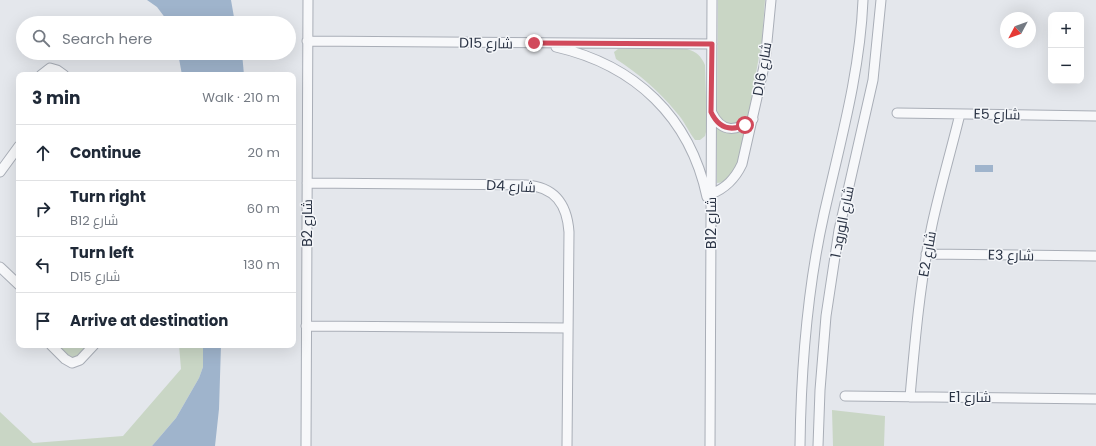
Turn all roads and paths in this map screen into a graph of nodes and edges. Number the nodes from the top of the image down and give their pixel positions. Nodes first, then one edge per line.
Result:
1 (308, 0) edge
2 (712, 0) edge
3 (772, 0) edge
4 (882, 0) edge
5 (863, 1) edge
6 (307, 41) junction
7 (539, 43) junction
8 (712, 44) junction
9 (45, 72) edge
10 (60, 72) edge
11 (711, 112) junction
12 (897, 113) dead end
13 (960, 114) junction
14 (1096, 116) edge
15 (753, 119) junction
16 (16, 150) edge
17 (0, 172) edge
18 (307, 183) junction
19 (711, 194) junction
20 (711, 215) junction
21 (926, 254) junction
22 (1096, 256) edge
23 (0, 267) edge
24 (16, 282) edge
25 (306, 326) junction
26 (567, 328) junction
27 (54, 348) edge
28 (91, 348) edge
29 (845, 396) dead end
30 (910, 397) junction
31 (1096, 398) edge
32 (306, 446) edge
33 (567, 446) edge
34 (710, 446) edge
35 (800, 446) edge
36 (818, 446) edge

1 - 6 street, B2 شارع
2 - 8 street, B12 شارع
3 - 15 street, D16 شارع
4 - 36 street, شارع الورود 1
5 - 35 street, شارع الورود 1
6 - 7 street, D15 شارع
6 - 18 street, B2 شارع
7 - 8 street, D15 شارع
7 - 20 street
8 - 11 street, B12 شارع
9 - 10 street
11 - 15 street
11 - 19 street, B12 شارع
12 - 13 street, E5 شارع
13 - 14 street, E5 شارع
13 - 21 street, E2 شارع
15 - 19 street, D16 شارع
16 - 17 street
18 - 25 street, B2 شارع
18 - 26 street, D4 شارع
19 - 20 street, B12 شارع
20 - 34 street, B12 شارع
21 - 22 street, E3 شارع
21 - 30 street, E2 شارع
23 - 24 street
25 - 26 street
25 - 32 street, B2 شارع
26 - 33 street, D4 شارع
27 - 28 street
29 - 30 street, E1 شارع
30 - 31 street, E1 شارع

